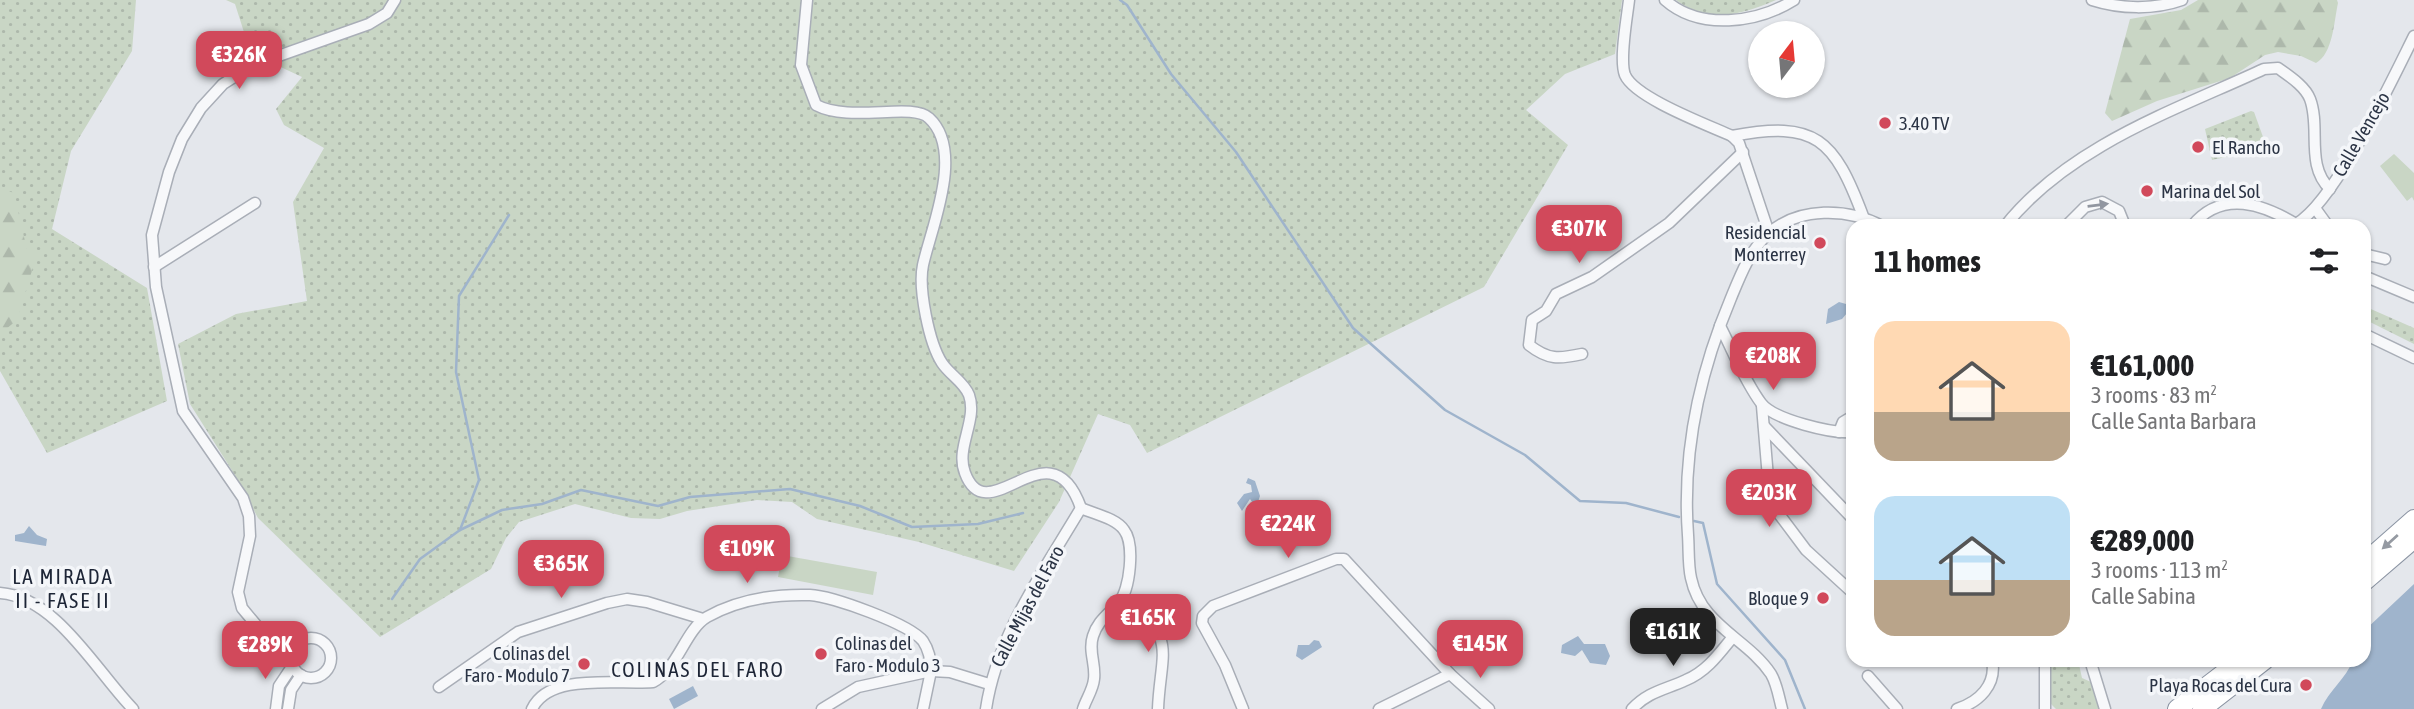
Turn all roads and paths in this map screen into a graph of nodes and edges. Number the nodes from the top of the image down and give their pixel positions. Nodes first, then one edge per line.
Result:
1 (395, 0) edge
2 (807, 0) edge
3 (1629, 0) edge
4 (1665, 0) edge
5 (1794, 0) edge
6 (2092, 0) edge
7 (2182, 0) edge
8 (2414, 36) edge
9 (1732, 136) junction
10 (1743, 152) junction
11 (2330, 189) junction
12 (255, 203) dead end
13 (2315, 208) junction
14 (1863, 216) junction
15 (1869, 219) edge
16 (2012, 219) edge
17 (2073, 219) edge
18 (2122, 219) edge
19 (2199, 219) edge
20 (2285, 219) edge
21 (2305, 219) edge
22 (2323, 219) edge
23 (1769, 233) junction
24 (2371, 256) edge
25 (2385, 259) dead end
26 (154, 267) junction
27 (2371, 279) edge
28 (2414, 297) edge
29 (1720, 326) junction
30 (2371, 337) edge
31 (1582, 354) dead end
32 (2414, 358) edge
33 (1762, 406) junction
34 (1846, 420) edge
35 (1764, 426) junction
36 (1839, 432) junction
37 (1846, 432) edge
38 (1081, 508) junction
39 (1846, 512) edge
40 (2414, 519) edge
41 (2414, 539) edge
42 (2371, 557) edge
43 (2371, 576) edge
44 (1846, 586) edge
45 (0, 593) edge
46 (1121, 601) junction
47 (704, 619) junction
48 (1731, 638) junction
49 (294, 649) junction
50 (1991, 667) edge
51 (2045, 667) edge
52 (2092, 667) edge
53 (2232, 667) edge
54 (2256, 667) edge
55 (297, 670) junction
56 (931, 671) junction
57 (1450, 674) junction
58 (1868, 676) dead end
59 (989, 684) junction
60 (439, 687) dead end
61 (120, 696) junction
62 (124, 709) edge
63 (133, 709) edge
64 (276, 709) edge
65 (288, 709) edge
66 (532, 709) edge
67 (822, 709) edge
68 (923, 709) edge
69 (986, 709) edge
70 (1083, 709) edge
71 (1158, 709) edge
72 (1243, 709) edge
73 (1379, 709) edge
74 (1489, 709) edge
75 (1632, 709) edge
76 (1782, 709) edge
77 (1897, 709) edge
78 (1957, 709) edge
79 (2045, 709) edge
80 (2105, 709) edge
81 (2177, 709) edge
82 (2202, 709) edge

1 - 26 street
2 - 38 street
3 - 9 street
4 - 5 street
6 - 7 street
8 - 11 street, Calle Vencejo
9 - 10 street
9 - 14 street
10 - 23 street
10 - 31 street
11 - 13 street, Calle Vencejo
11 - 16 street
12 - 26 street
13 - 21 street, Calle Vencejo
13 - 22 street
14 - 15 street
14 - 23 street
17 -> 18 street
19 - 20 street
23 - 29 street
24 - 25 street
26 - 49 street
27 - 28 street
29 - 33 street
29 - 48 street
30 - 32 street
33 - 35 street
33 - 36 street
34 - 36 street
35 - 39 street
35 - 44 street
36 - 37 street
38 - 46 street
38 - 59 street, Calle Mijas del Faro
40 -> 42 highway
41 - 43 highway
45 - 61 street
46 - 70 street
46 - 71 street
47 - 56 street
47 - 60 street
47 - 66 street
48 - 75 street
48 - 76 street
49 - 55 street
49 - 55 street
50 - 78 street
51 - 79 street
52 - 80 street
53 - 81 highway
54 - 82 highway
55 - 64 street
55 - 65 street
56 - 59 street
56 - 67 street
56 - 68 street
57 - 72 street
57 - 73 street
57 - 74 street
58 - 77 street
59 - 69 street, Calle Mijas del Faro
61 - 62 street
61 - 63 street

